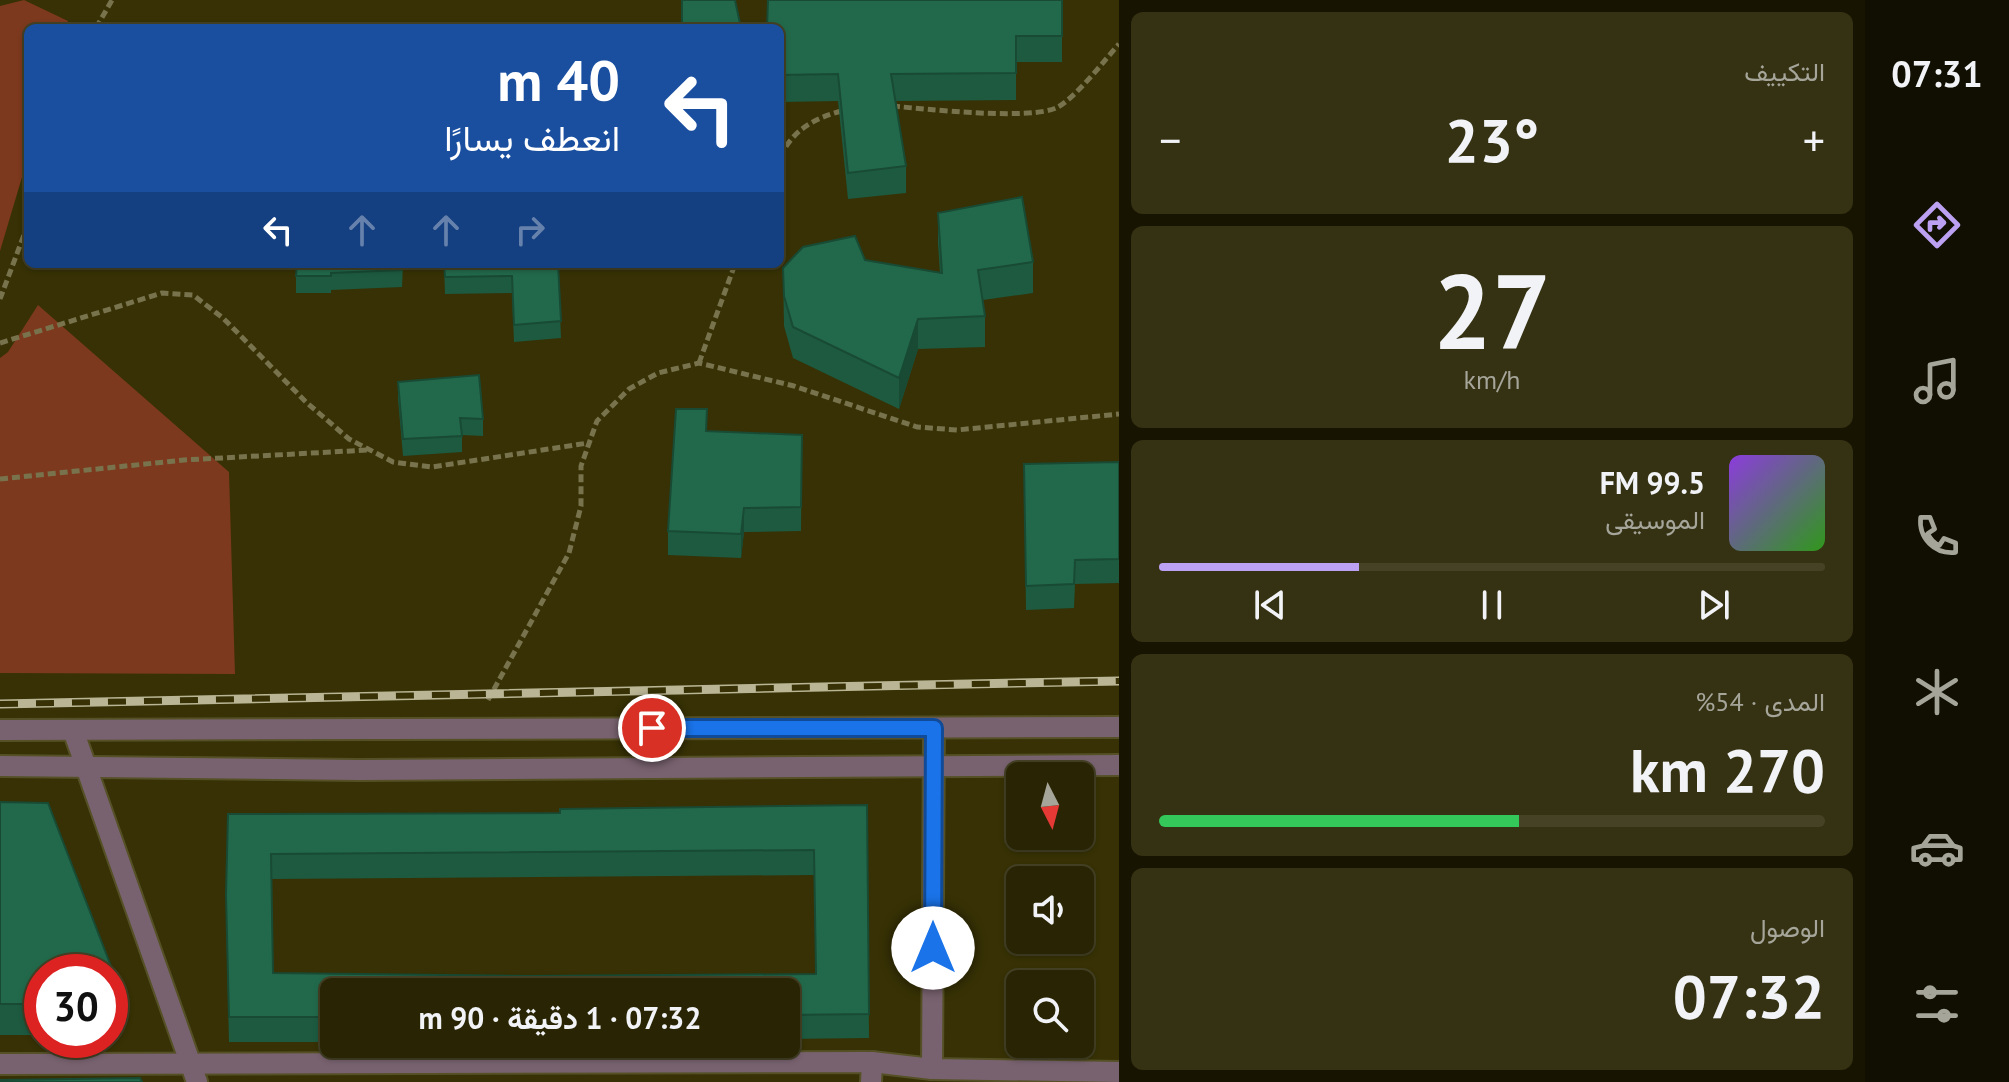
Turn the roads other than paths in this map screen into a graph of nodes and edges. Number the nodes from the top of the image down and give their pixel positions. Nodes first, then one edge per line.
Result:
1 (1119, 727) edge
2 (934, 728) junction
3 (0, 730) edge
4 (73, 730) junction
5 (1119, 765) edge
6 (0, 766) edge
7 (84, 767) junction
8 (934, 767) junction
9 (0, 1064) edge
10 (932, 1069) junction
11 (871, 1072) edge
12 (1119, 1072) edge
13 (194, 1073) edge
14 (1037, 1077) edge

1 - 2 street
2 - 4 street
2 - 8 street
3 - 4 street
4 - 7 street
5 - 8 street
6 - 7 street
7 - 8 street
7 - 13 street
8 - 10 street
9 - 13 street
10 - 11 street
10 - 14 street
11 - 13 street
12 - 14 street

